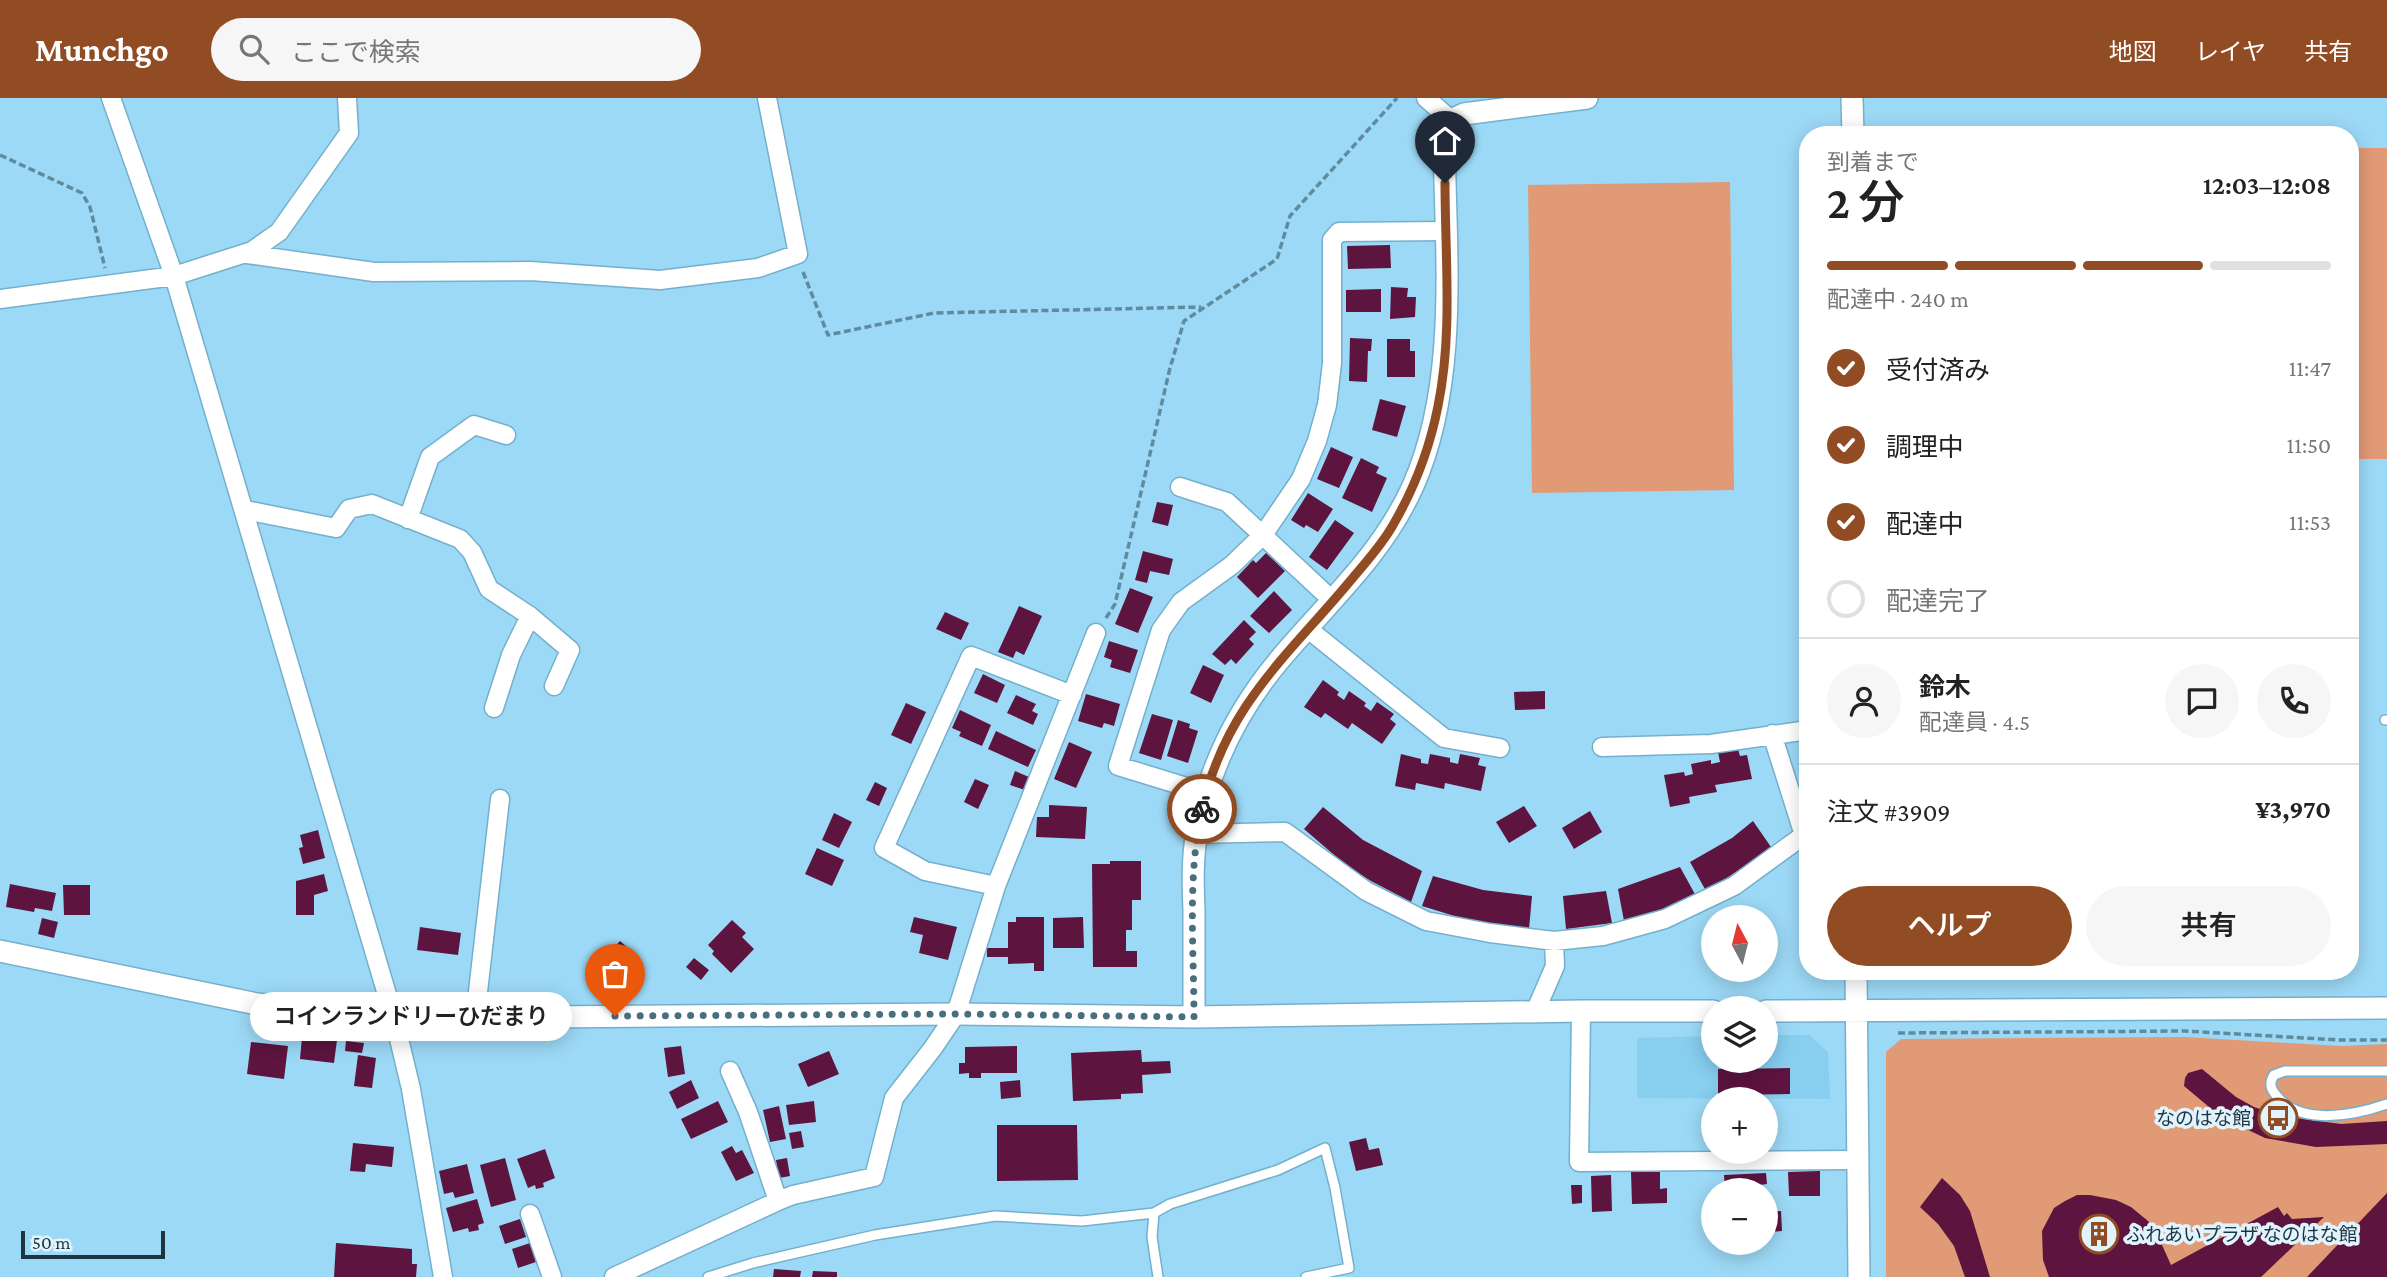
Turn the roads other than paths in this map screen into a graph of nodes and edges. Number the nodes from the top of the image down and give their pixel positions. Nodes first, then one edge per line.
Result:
1 (111, 98) edge
2 (347, 98) edge
3 (767, 98) edge
4 (1426, 98) edge
5 (1587, 98) edge
6 (1852, 98) edge
7 (1451, 120) junction
8 (1853, 126) edge
9 (1445, 231) junction
10 (247, 254) junction
11 (174, 276) junction
12 (0, 299) edge
13 (506, 435) dead end
14 (1180, 487) dead end
15 (245, 510) junction
16 (408, 519) junction
17 (1263, 535) junction
18 (1333, 601) junction
19 (530, 617) junction
20 (1308, 629) junction
21 (1096, 633) road end
22 (554, 686) dead end
23 (1072, 695) junction
24 (494, 708) dead end
25 (1799, 731) edge
26 (1772, 734) junction
27 (1602, 747) dead end
28 (1500, 748) dead end
29 (1206, 793) junction
30 (500, 799) dead end
31 (1799, 819) edge
32 (1196, 834) junction
33 (1799, 839) edge
34 (996, 886) junction
35 (1554, 941) junction
36 (0, 951) edge
37 (1856, 980) edge
38 (2387, 1008) edge
39 (1581, 1011) junction
40 (1701, 1011) edge
41 (1778, 1011) edge
42 (1857, 1011) junction
43 (1535, 1012) junction
44 (956, 1014) junction
45 (1194, 1017) junction
46 (394, 1018) junction
47 (475, 1018) junction
48 (730, 1071) dead end
49 (2387, 1071) edge
50 (2387, 1104) edge
51 (1858, 1160) junction
52 (778, 1201) junction
53 (1154, 1213) junction
54 (530, 1214) dead end
55 (443, 1277) edge
56 (552, 1277) edge
57 (614, 1277) edge
58 (708, 1277) edge
59 (1158, 1277) edge
60 (1306, 1277) edge
61 (1859, 1277) edge

1 - 11 street
2 - 10 street
3 - 10 street
4 - 7 street
5 - 7 street
6 - 8 street
7 - 9 street
9 - 17 street
9 - 18 street
10 - 11 street
11 - 12 street
11 - 15 street
13 - 16 street
14 - 17 street
15 - 16 street
15 - 46 street
16 - 19 street
17 - 18 street
17 - 29 street
18 - 20 street
19 - 22 street
19 - 24 street
20 - 28 street
20 - 29 street
21 - 23 street
23 - 34 street
23 - 34 street
25 - 26 street
26 - 27 street
26 - 31 street
29 - 32 street
30 - 47 street
32 - 35 street
32 - 45 street
33 - 35 street
34 - 44 street
35 - 43 street
36 - 46 street
37 - 42 street
38 - 42 street
39 - 40 street
39 - 43 street
39 - 51 street
41 - 42 street
42 - 51 street
43 - 45 street
44 - 45 street
44 - 47 street
44 - 52 street
46 - 47 street
46 - 55 street
48 - 52 street
49 - 50 lane
51 - 61 street
52 - 57 street
53 - 58 lane
53 - 59 lane
53 - 60 lane
54 - 56 street

